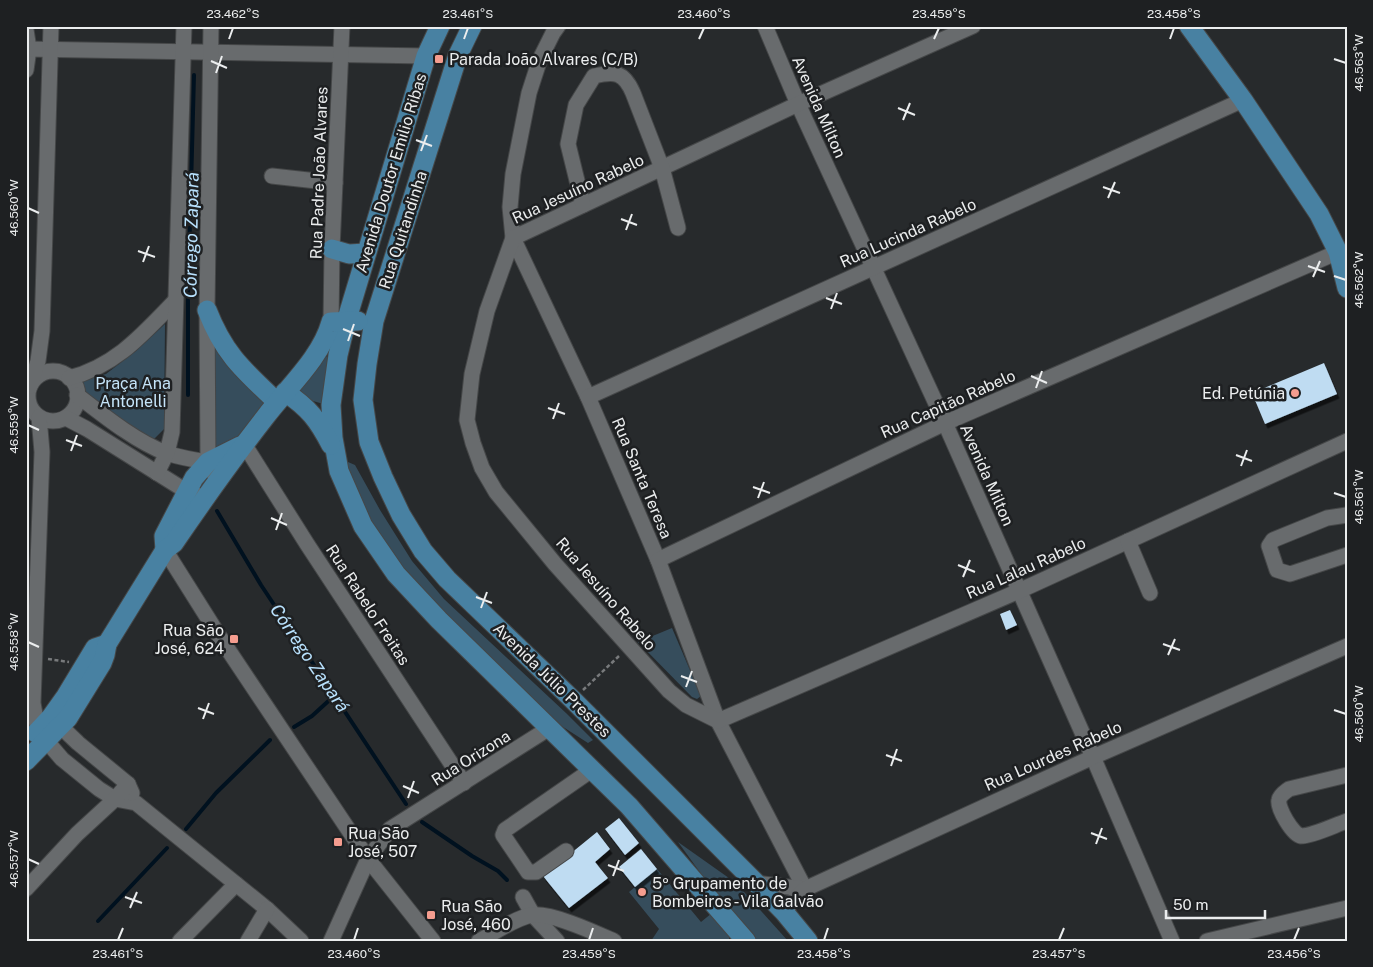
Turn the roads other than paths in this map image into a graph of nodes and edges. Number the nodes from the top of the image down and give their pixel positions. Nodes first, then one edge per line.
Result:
1 (50, 26) edge
2 (184, 26) edge
3 (211, 26) edge
4 (342, 26) edge
5 (440, 26) edge
6 (472, 26) edge
7 (558, 26) edge
8 (765, 26) edge
9 (974, 26) edge
10 (1189, 26) edge
11 (26, 30) edge
12 (28, 48) edge
13 (49, 48) junction
14 (210, 51) junction
15 (183, 52) junction
16 (342, 54) junction
17 (426, 56) junction
18 (26, 70) edge
19 (1242, 100) junction
20 (798, 104) junction
21 (662, 168) junction
22 (272, 176) dead end
23 (335, 183) junction
24 (583, 205) junction
25 (678, 228) dead end
26 (513, 238) junction
27 (1342, 246) edge
28 (332, 250) junction
29 (366, 253) junction
30 (873, 268) junction
31 (1347, 288) edge
32 (175, 301) junction
33 (207, 310) junction
34 (374, 321) junction
35 (338, 322) junction
36 (42, 331) junction
37 (66, 376) junction
38 (28, 391) edge
39 (77, 395) junction
40 (588, 396) junction
41 (281, 397) junction
42 (33, 416) edge
43 (60, 419) junction
44 (945, 423) junction
45 (1347, 440) edge
46 (244, 444) junction
47 (42, 452) junction
48 (167, 453) junction
49 (336, 455) junction
50 (208, 462) junction
51 (157, 473) junction
52 (186, 491) junction
53 (209, 492) junction
54 (1347, 515) edge
55 (1128, 541) junction
56 (164, 550) junction
57 (1347, 555) edge
58 (658, 560) junction
59 (1019, 591) junction
60 (1150, 593) dead end
61 (107, 644) junction
62 (1347, 646) edge
63 (34, 710) junction
64 (718, 721) junction
65 (56, 722) junction
66 (551, 728) junction
67 (37, 738) edge
68 (1093, 757) junction
69 (26, 761) edge
70 (593, 769) junction
71 (1347, 775) edge
72 (464, 783) junction
73 (128, 784) junction
74 (115, 799) junction
75 (136, 803) junction
76 (1347, 821) edge
77 (566, 851) dead end
78 (368, 859) junction
79 (756, 883) junction
80 (236, 884) junction
81 (26, 889) edge
82 (804, 889) junction
83 (523, 898) dead end
84 (1347, 908) edge
85 (267, 909) junction
86 (785, 913) junction
87 (533, 915) junction
88 (1248, 936) edge
89 (180, 941) edge
90 (248, 941) edge
91 (301, 941) edge
92 (331, 941) edge
93 (433, 941) edge
94 (479, 941) edge
95 (557, 941) edge
96 (614, 941) edge
97 (746, 941) edge
98 (808, 941) edge
99 (1172, 941) edge
100 (1208, 941) edge

1 - 13 street
2 - 15 street
3 - 14 street
4 - 16 street, Rua Padre João Alvares
5 - 17 main road, Avenida Doutor Emilio Ribas
6 - 34 main road, Rua Quitandinha
7 - 26 street, Rua Santa Teresa
8 - 20 street, Avenida Milton
9 - 20 street, Rua Jesuíno Rabelo
10 - 19 main road
11 - 12 street
12 - 13 street
12 - 18 street
13 - 15 street
13 - 36 street
14 - 15 street
14 - 16 street
14 - 33 street
15 - 32 street
16 - 17 street
16 - 23 street, Rua Padre João Alvares
17 - 29 main road, Avenida Doutor Emilio Ribas
19 - 27 main road
19 - 30 street, Rua Lucinda Rabelo
20 - 21 street, Rua Jesuíno Rabelo
20 - 30 street, Avenida Milton
21 - 24 street, Rua Jesuíno Rabelo
21 - 24 street
21 - 25 street
22 - 23 street
23 - 28 street, Rua Padre João Alvares
24 - 26 street, Rua Jesuíno Rabelo
26 - 40 street, Rua Santa Teresa
26 - 64 street, Rua Jesuíno Rabelo
27 - 31 main road
27 - 44 street, Rua Capitão Rabelo
28 - 29 main road
28 - 35 street, Rua Padre João Alvares
29 - 35 main road, Avenida Doutor Emilio Ribas
30 - 40 street, Rua Lucinda Rabelo
30 - 44 street, Avenida Milton
32 - 37 street
32 - 48 street
33 - 41 main road
33 - 50 street
34 - 35 main road
34 - 79 main road, Avenida Júlio Prestes
35 - 41 main road, Avenida Doutor Emilio Ribas
35 - 49 main road
36 - 37 street
36 - 38 street
37 - 38 street
37 - 39 street
38 - 42 street
39 - 43 street
39 - 48 street
40 - 58 street, Rua Santa Teresa
41 - 46 main road, Avenida Doutor Emilio Ribas
41 - 49 main road
42 - 43 street
42 - 47 street
43 - 47 street
43 - 51 street
44 - 58 street, Rua Capitão Rabelo
44 - 59 street, Avenida Milton
45 - 55 street, Rua Lalau Rabelo
46 - 50 main road, Avenida Doutor Emilio Ribas
46 - 53 main road, Avenida Doutor Emilio Ribas
46 - 72 street, Rua Rabelo Freitas
47 - 63 street
48 - 50 street
48 - 51 street
49 - 66 main road
50 - 52 main road, Avenida Doutor Emilio Ribas
50 - 53 street
51 - 52 street
52 - 53 street
52 - 56 main road, Avenida Doutor Emilio Ribas
53 - 56 main road, Avenida Doutor Emilio Ribas
54 - 57 street
55 - 59 street, Rua Lalau Rabelo
55 - 60 street
56 - 61 main road, Avenida Doutor Emilio Ribas
56 - 78 street
58 - 64 street, Rua Santa Teresa
59 - 64 street, Rua Lalau Rabelo
59 - 68 street, Avenida Milton
61 - 65 main road, Avenida Doutor Emilio Ribas
61 - 65 main road, Avenida Doutor Emilio Ribas
62 - 68 street, Rua Lourdes Rabelo
63 - 65 street
63 - 67 street
64 - 82 street, Rua Santa Teresa
65 - 67 main road, Avenida Doutor Emilio Ribas
65 - 73 street
66 - 70 main road
66 - 72 street, Rua Orizona
67 - 69 main road, Avenida Doutor Emilio Ribas
67 - 74 street
68 - 82 street, Rua Lourdes Rabelo
68 - 99 street, Avenida Milton
70 - 77 street
70 - 97 main road
71 - 76 street
72 - 78 street, Rua Orizona
73 - 74 street
73 - 75 street
74 - 75 street
74 - 81 street
75 - 80 street
78 - 92 street, Rua Orizona
78 - 93 street
79 - 82 street
79 - 86 main road, Avenida Júlio Prestes
80 - 85 street
80 - 89 street
82 - 86 street, Rua Lourdes Rabelo
83 - 87 street
84 - 88 street
85 - 90 street
85 - 91 street
86 - 98 main road, Avenida Júlio Prestes
87 - 94 street
87 - 95 street
87 - 96 street
88 - 100 street

